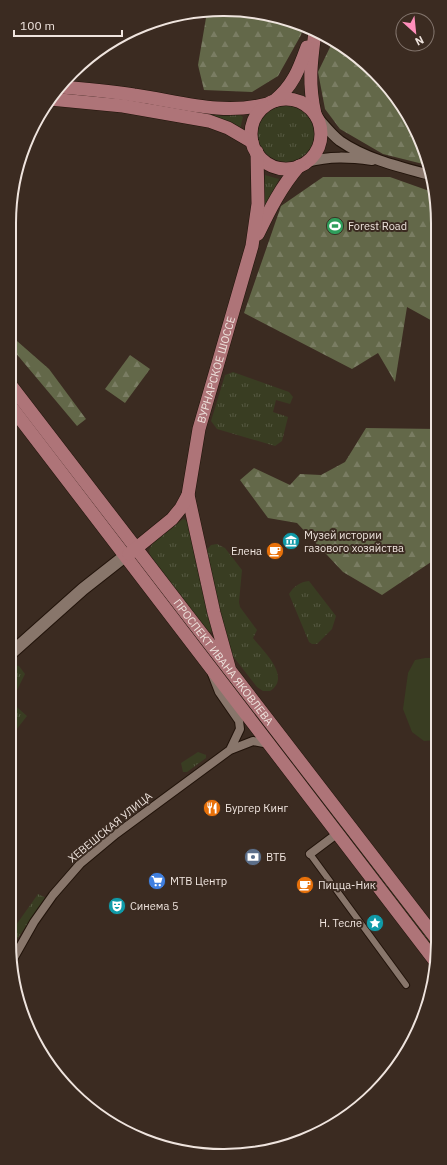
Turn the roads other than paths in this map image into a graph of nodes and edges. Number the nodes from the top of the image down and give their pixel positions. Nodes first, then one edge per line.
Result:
1 (312, 36) edge
2 (313, 36) edge
3 (67, 87) edge
4 (58, 99) edge
5 (115, 99) junction
6 (270, 102) junction
7 (317, 116) junction
8 (254, 147) junction
9 (384, 162) junction
10 (303, 164) junction
11 (425, 174) edge
12 (252, 246) junction
13 (16, 394) edge
14 (16, 413) edge
15 (188, 495) junction
16 (130, 552) junction
17 (16, 646) edge
18 (210, 667) junction
19 (231, 672) junction
20 (270, 744) junction
21 (230, 750) junction
22 (338, 833) junction
23 (310, 854) joint
24 (431, 932) edge
25 (16, 954) edge
26 (431, 954) edge
27 (406, 985) dead end

1 - 6 main road
2 - 7 main road
3 - 5 main road
4 - 5 main road
5 - 6 main road
5 - 8 main road
6 - 7 main road
6 - 8 main road
7 - 9 street
7 - 10 main road
8 - 10 main road
8 - 12 main road, ВУРНАРСКОЕ ШОССЕ
9 - 10 street
9 - 11 street
10 - 12 main road, ВУРНАРСКОЕ ШОССЕ
12 - 15 main road, ВУРНАРСКОЕ ШОССЕ
13 - 16 main road, ПРОСПЕКТ ИВАНА ЯКОВЛЕВА
14 - 16 main road, ПРОСПЕКТ ИВАНА ЯКОВЛЕВА
15 - 16 main road
15 - 19 main road
16 - 17 main road
16 - 18 main road, ПРОСПЕКТ ИВАНА ЯКОВЛЕВА
16 - 19 main road, ПРОСПЕКТ ИВАНА ЯКОВЛЕВА
18 - 20 main road, ПРОСПЕКТ ИВАНА ЯКОВЛЕВА
18 - 21 street
19 - 24 main road, ПРОСПЕКТ ИВАНА ЯКОВЛЕВА
20 - 21 street
20 - 22 main road, ПРОСПЕКТ ИВАНА ЯКОВЛЕВА
21 - 25 street, ХЕВЕШСКАЯ УЛИЦА
22 - 23 street
22 - 26 main road, ПРОСПЕКТ ИВАНА ЯКОВЛЕВА
23 - 27 street

